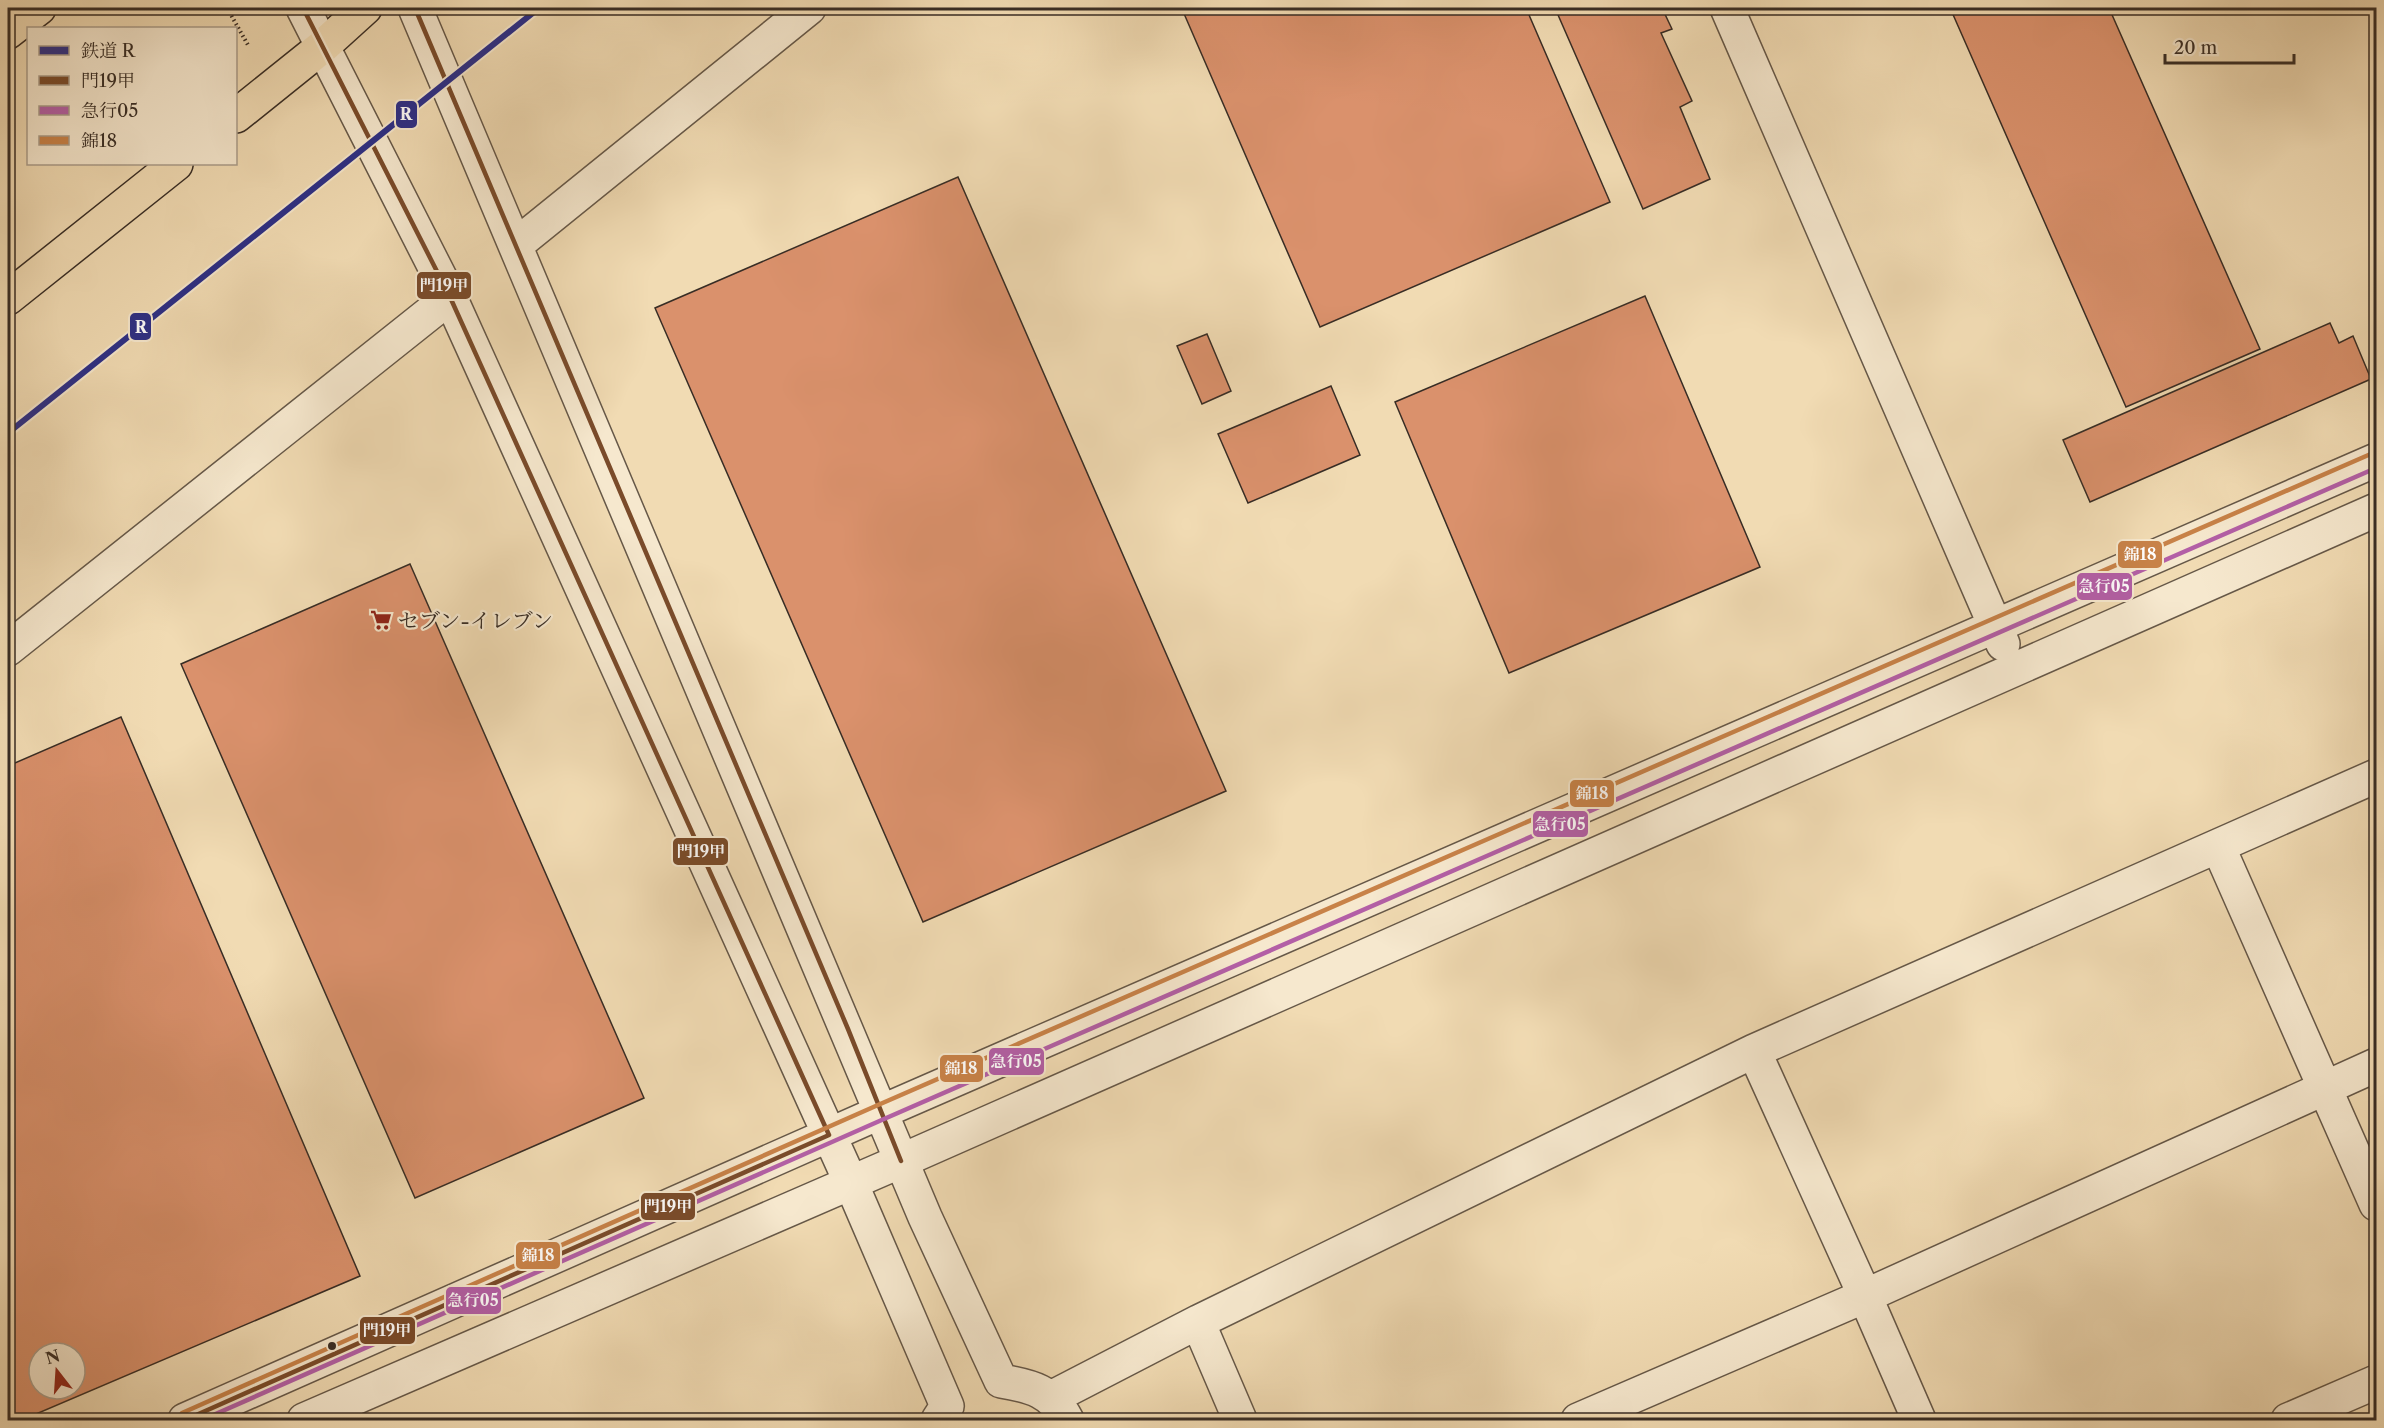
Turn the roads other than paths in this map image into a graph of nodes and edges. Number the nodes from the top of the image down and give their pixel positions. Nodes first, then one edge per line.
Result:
1 (39, 8) edge
2 (303, 8) edge
3 (365, 8) edge
4 (415, 8) edge
5 (809, 8) edge
6 (1727, 8) edge
7 (8, 32) edge
8 (322, 47) junction
9 (237, 115) edge
10 (175, 165) edge
11 (516, 245) junction
12 (450, 297) junction
13 (8, 298) edge
14 (2376, 460) edge
15 (2376, 510) edge
16 (1996, 625) junction
17 (8, 649) edge
18 (2013, 669) junction
19 (2376, 776) edge
20 (2218, 846) junction
21 (1754, 1051) junction
22 (2376, 1065) edge
23 (2325, 1086) junction
24 (881, 1112) junction
25 (829, 1135) junction
26 (901, 1161) junction
27 (851, 1183) junction
28 (2376, 1204) edge
29 (1865, 1296) junction
30 (1198, 1322) junction
31 (2376, 1382) edge
32 (1059, 1409) edge
33 (185, 1420) edge
34 (304, 1420) edge
35 (938, 1420) edge
36 (1240, 1420) edge
37 (1578, 1420) edge
38 (1919, 1420) edge
39 (2288, 1420) edge

1 - 7 highway
2 - 8 street
3 - 8 highway
4 - 11 street
5 - 11 street
6 - 16 street
8 - 9 highway
8 - 12 street
10 - 13 highway
11 - 24 street
12 - 17 street
12 - 25 street
14 - 16 street
15 - 18 street
16 - 18 street
16 - 24 street
18 - 26 street
19 - 20 street
20 - 21 street
20 - 23 street
21 - 29 street
21 - 30 street
22 - 23 street
23 - 28 street
23 - 29 street
24 - 25 street
24 - 26 street
25 - 27 street
25 - 33 street
26 - 27 street
26 - 32 street
27 - 34 street
27 - 35 street
29 - 37 street
29 - 38 street
30 - 32 street
30 - 36 street
31 - 39 street

